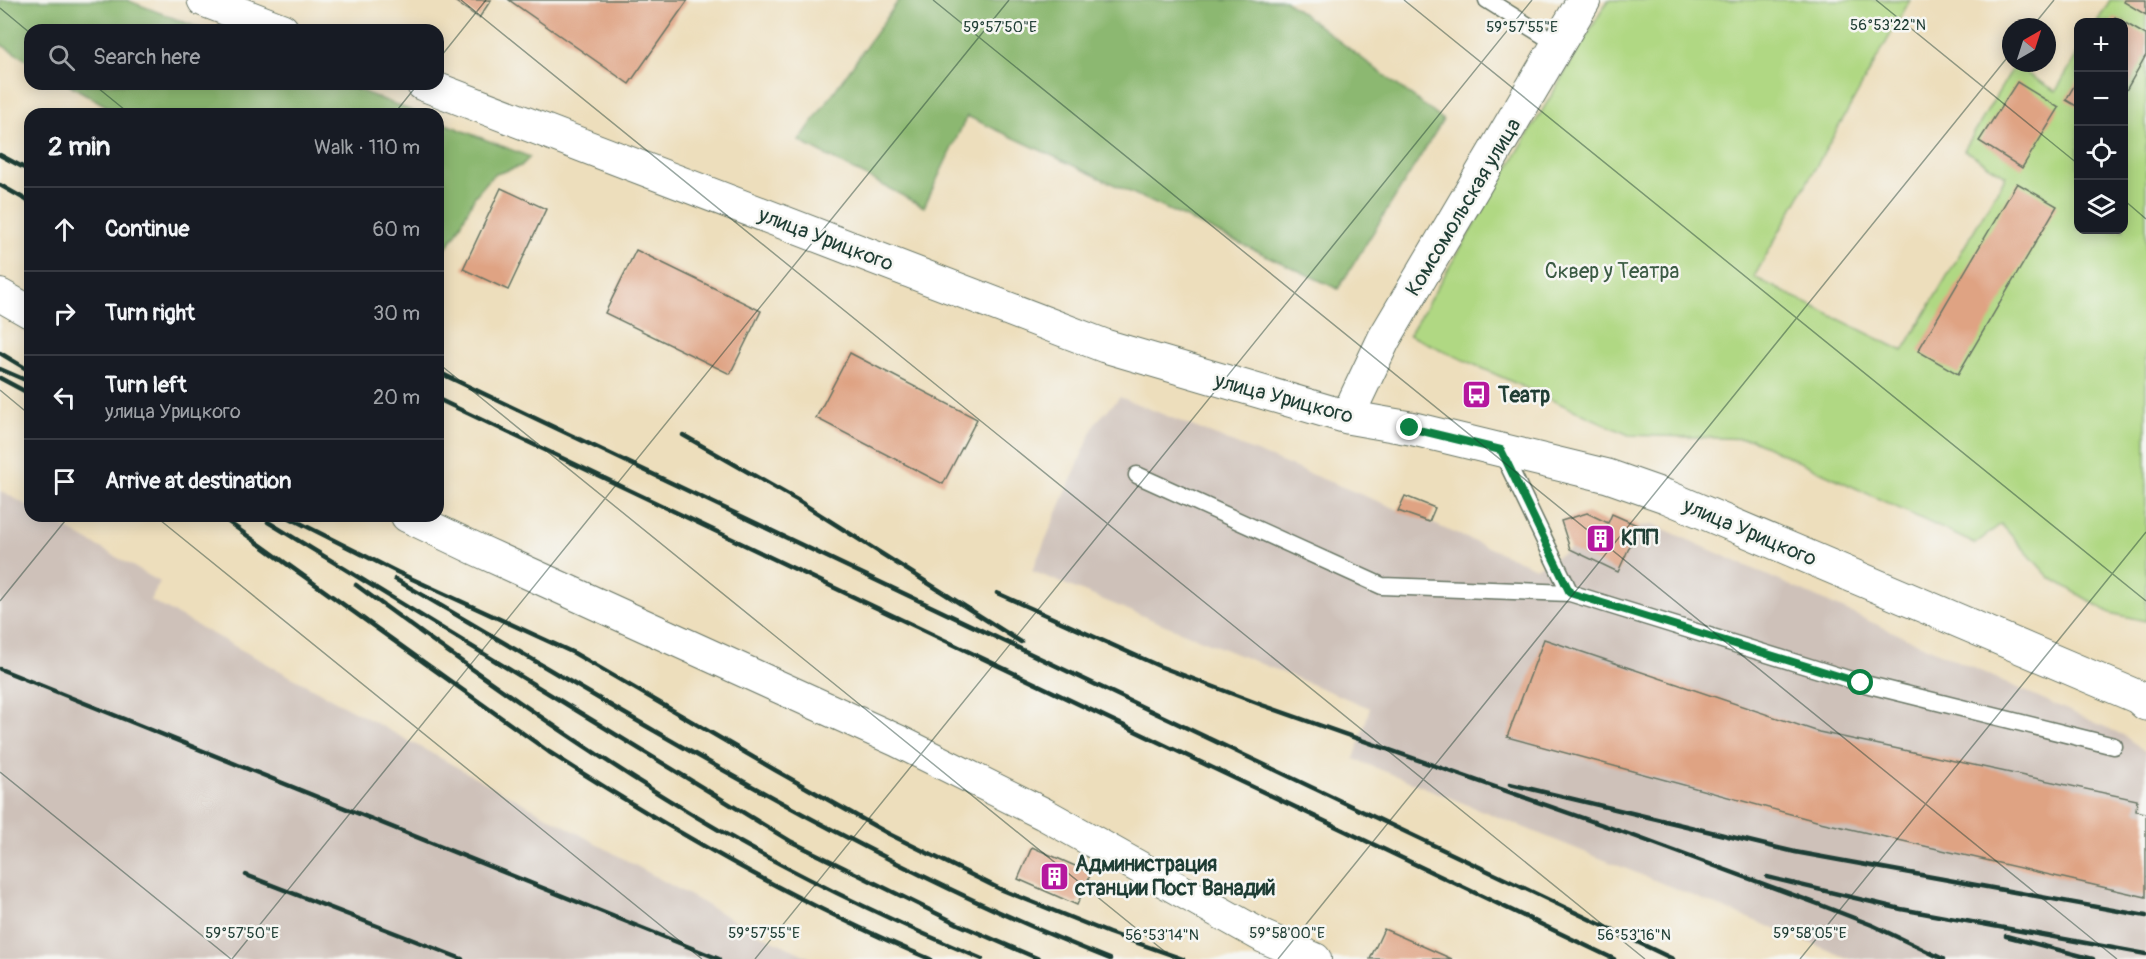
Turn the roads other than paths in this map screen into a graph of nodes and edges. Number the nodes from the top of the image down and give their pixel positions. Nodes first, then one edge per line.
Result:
1 (204, 0) edge
2 (1487, 0) edge
3 (1584, 0) edge
4 (266, 24) edge
5 (1559, 45) junction
6 (439, 90) edge
7 (0, 295) edge
8 (24, 309) edge
9 (1347, 417) junction
10 (1501, 450) junction
11 (1137, 475) dead end
12 (420, 522) edge
13 (1570, 593) junction
14 (2146, 704) edge
15 (2114, 746) dead end
16 (1315, 959) edge

1 - 4 street
2 - 5 lane
3 - 5 street, Комсомольская улица
5 - 9 street, Комсомольская улица
6 - 9 street, улица Урицкого
7 - 8 street
9 - 10 street, улица Урицкого
10 - 13 lane
10 - 14 street, улица Урицкого
11 - 13 lane
12 - 16 street
13 - 15 lane

